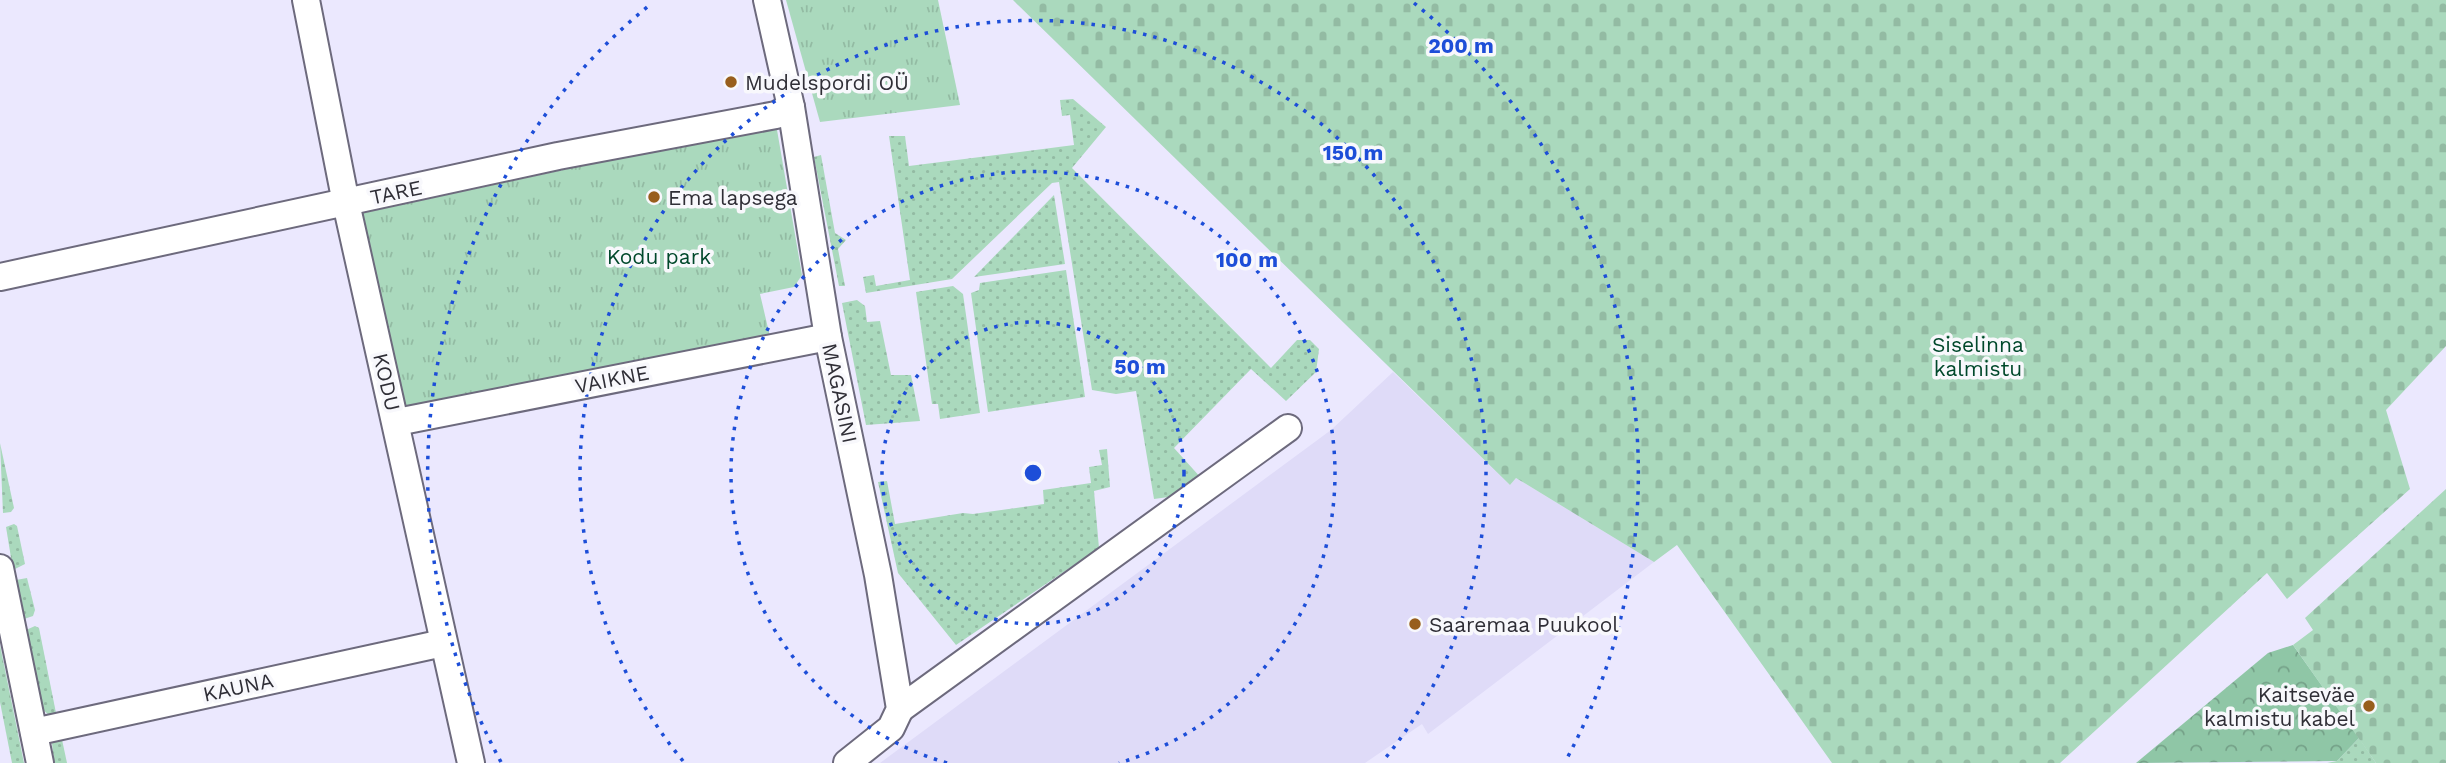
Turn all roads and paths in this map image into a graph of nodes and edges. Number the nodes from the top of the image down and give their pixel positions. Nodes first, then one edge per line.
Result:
1 (306, 0) edge
2 (766, 0) edge
3 (790, 107) junction
4 (346, 203) junction
5 (0, 277) edge
6 (828, 337) junction
7 (397, 422) junction
8 (1288, 428) dead end
9 (0, 568) edge
10 (443, 643) junction
11 (900, 709) junction
12 (34, 732) junction
13 (40, 763) edge
14 (471, 763) edge
15 (847, 763) edge

1 - 4 street, KODU
2 - 3 street, MAGASINI
3 - 4 street, TARE
3 - 6 street, MAGASINI
4 - 5 street, TARE
4 - 7 street, KODU
6 - 7 street, VAIKNE
6 - 11 street, MAGASINI
7 - 10 street, KODU
8 - 11 street
9 - 12 street
10 - 12 street, KAUNA
10 - 14 street, KODU
11 - 15 street
12 - 13 street

